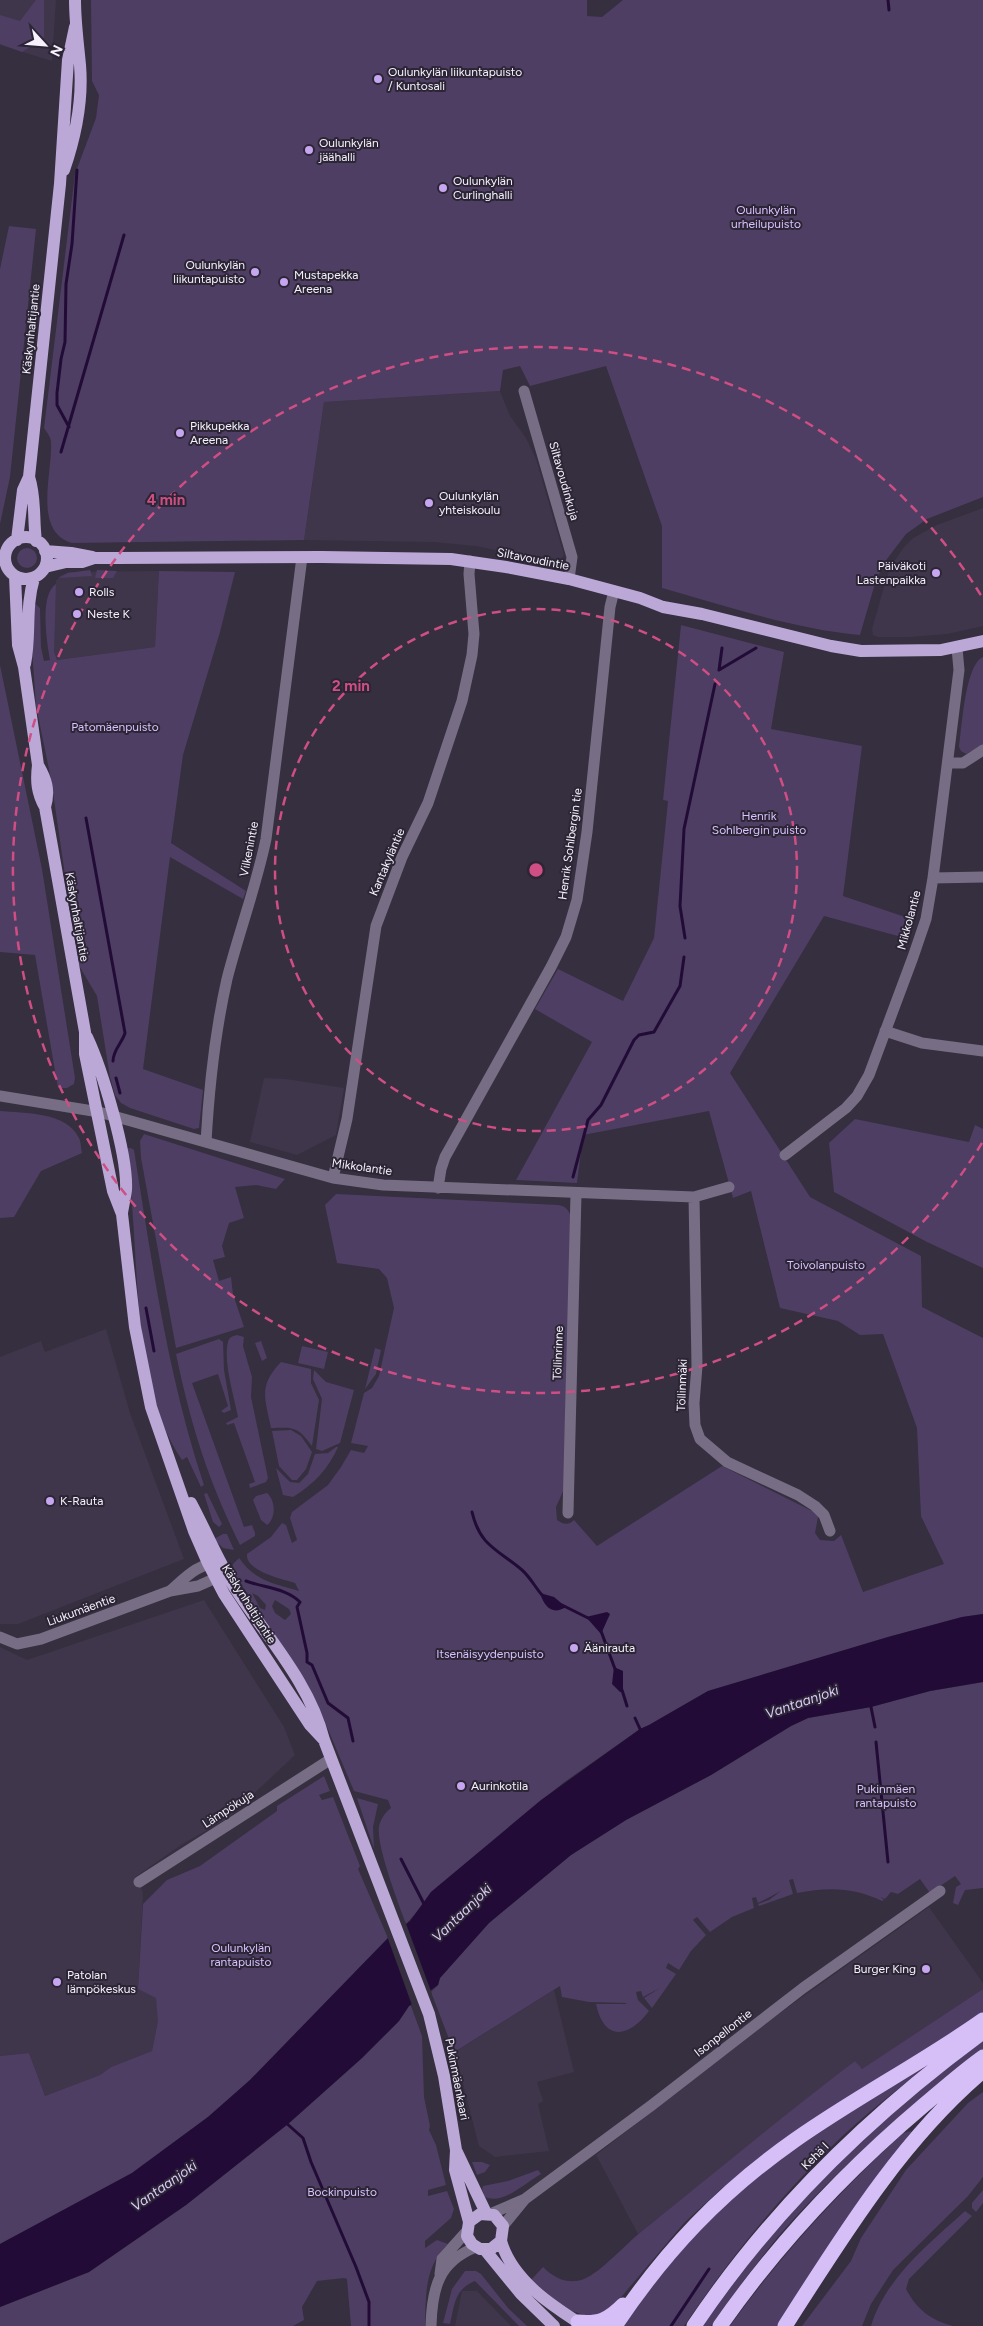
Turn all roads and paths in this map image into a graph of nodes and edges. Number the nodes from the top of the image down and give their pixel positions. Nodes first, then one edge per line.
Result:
1 (75, 0) edge
2 (524, 391) dead end
3 (29, 477) junction
4 (36, 541) junction
5 (8, 546) edge
6 (45, 551) junction
7 (302, 557) junction
8 (94, 558) junction
9 (470, 561) junction
10 (45, 567) junction
11 (7, 569) edge
12 (34, 578) junction
13 (569, 580) junction
14 (614, 591) junction
15 (983, 641) edge
16 (957, 648) junction
17 (24, 667) junction
18 (983, 750) edge
19 (948, 763) junction
20 (983, 877) edge
21 (933, 878) junction
22 (885, 1031) junction
23 (85, 1032) junction
24 (983, 1051) edge
25 (0, 1096) edge
26 (99, 1112) junction
27 (113, 1116) junction
28 (206, 1142) junction
29 (785, 1155) dead end
30 (333, 1178) junction
31 (729, 1187) dead end
32 (438, 1188) junction
33 (576, 1194) junction
34 (694, 1197) junction
35 (122, 1214) junction
36 (568, 1514) dead end
37 (830, 1531) dead end
38 (214, 1562) junction
39 (216, 1578) junction
40 (170, 1591) junction
41 (0, 1637) edge
42 (324, 1740) junction
43 (331, 1759) junction
44 (139, 1882) dead end
45 (940, 1891) dead end
46 (429, 2014) joint
47 (983, 2020) edge
48 (983, 2032) edge
49 (983, 2057) edge
50 (983, 2071) edge
51 (456, 2150) junction
52 (525, 2199) junction
53 (488, 2213) junction
54 (503, 2226) junction
55 (468, 2227) junction
56 (501, 2241) junction
57 (480, 2248) junction
58 (440, 2274) junction
59 (640, 2288) junction
60 (581, 2324) edge
61 (431, 2326) edge
62 (554, 2326) edge
63 (615, 2326) edge
64 (694, 2326) edge
65 (720, 2326) edge
66 (785, 2326) edge

1 - 3 main road, Käskynhaltijantie
2 - 13 street, Siltavoudinkuja
3 - 4 main road, Käskynhaltijantie
3 - 5 main road, Käskynhaltijantie
4 - 5 main road
4 - 6 main road
5 - 11 main road
6 - 8 main road, Siltavoudintie
6 - 10 main road
7 - 8 main road, Siltavoudintie
7 - 9 main road, Siltavoudintie
7 - 28 street, Vilkenintie
8 - 10 main road, Siltavoudintie
9 - 13 main road, Siltavoudintie
9 - 30 street, Kantakyläntie
10 - 12 main road
11 - 12 main road
11 - 17 main road, Käskynhaltijantie
12 - 17 main road, Käskynhaltijantie
13 - 14 main road, Siltavoudintie
14 - 16 main road, Siltavoudintie
14 - 32 street, Henrik Sohlbergin tie
15 - 16 main road, Siltavoudintie
16 - 19 street, Mikkolantie
17 - 23 main road, Käskynhaltijantie
18 - 19 street
19 - 21 street, Mikkolantie
20 - 21 street
21 - 22 street, Mikkolantie
22 - 24 street
22 - 29 street, Mikkolantie
23 - 26 main road, Käskynhaltijantie
23 - 27 main road, Käskynhaltijantie
25 - 26 street, Mikkolantie
26 - 27 street, Mikkolantie
26 - 35 main road, Käskynhaltijantie
27 - 28 street, Mikkolantie
27 - 35 main road, Käskynhaltijantie
28 - 30 street, Mikkolantie
30 - 32 street, Mikkolantie
31 - 34 street, Mikkolantie
32 - 33 street, Mikkolantie
33 - 34 street, Mikkolantie
33 - 36 street, Töllinrinne
34 - 37 street, Töllinmäki
35 - 38 main road, Käskynhaltijantie
38 - 39 main road, Käskynhaltijantie
38 - 40 street, Liukumäentie
38 - 42 main road, Käskynhaltijantie
39 - 40 street, Liukumäentie
39 - 42 main road, Käskynhaltijantie
40 - 41 street, Liukumäentie
42 - 43 main road, Käskynhaltijantie
43 - 44 street, Lämpökuja
43 - 46 main road, Käskynhaltijantie
45 - 52 street, Isonpellontie
46 - 51 main road, Pukinmäenkaari
47 - 59 highway
48 - 64 highway, Kehä I
49 - 65 highway
50 - 66 highway
51 - 53 main road, Pukinmäenkaari
51 - 55 main road, Pukinmäenkaari
52 - 53 street, Isonpellontie
52 - 54 street, Isonpellontie
53 - 54 main road, Pukinmäenkaari
53 - 55 main road
54 - 56 main road
55 - 57 main road, Pukinmäenkaari
55 - 58 street
56 - 57 main road
56 - 60 main road
57 - 58 street
57 - 62 main road, Pukinmäenkaari
58 - 61 street
59 - 60 highway
59 - 63 highway

